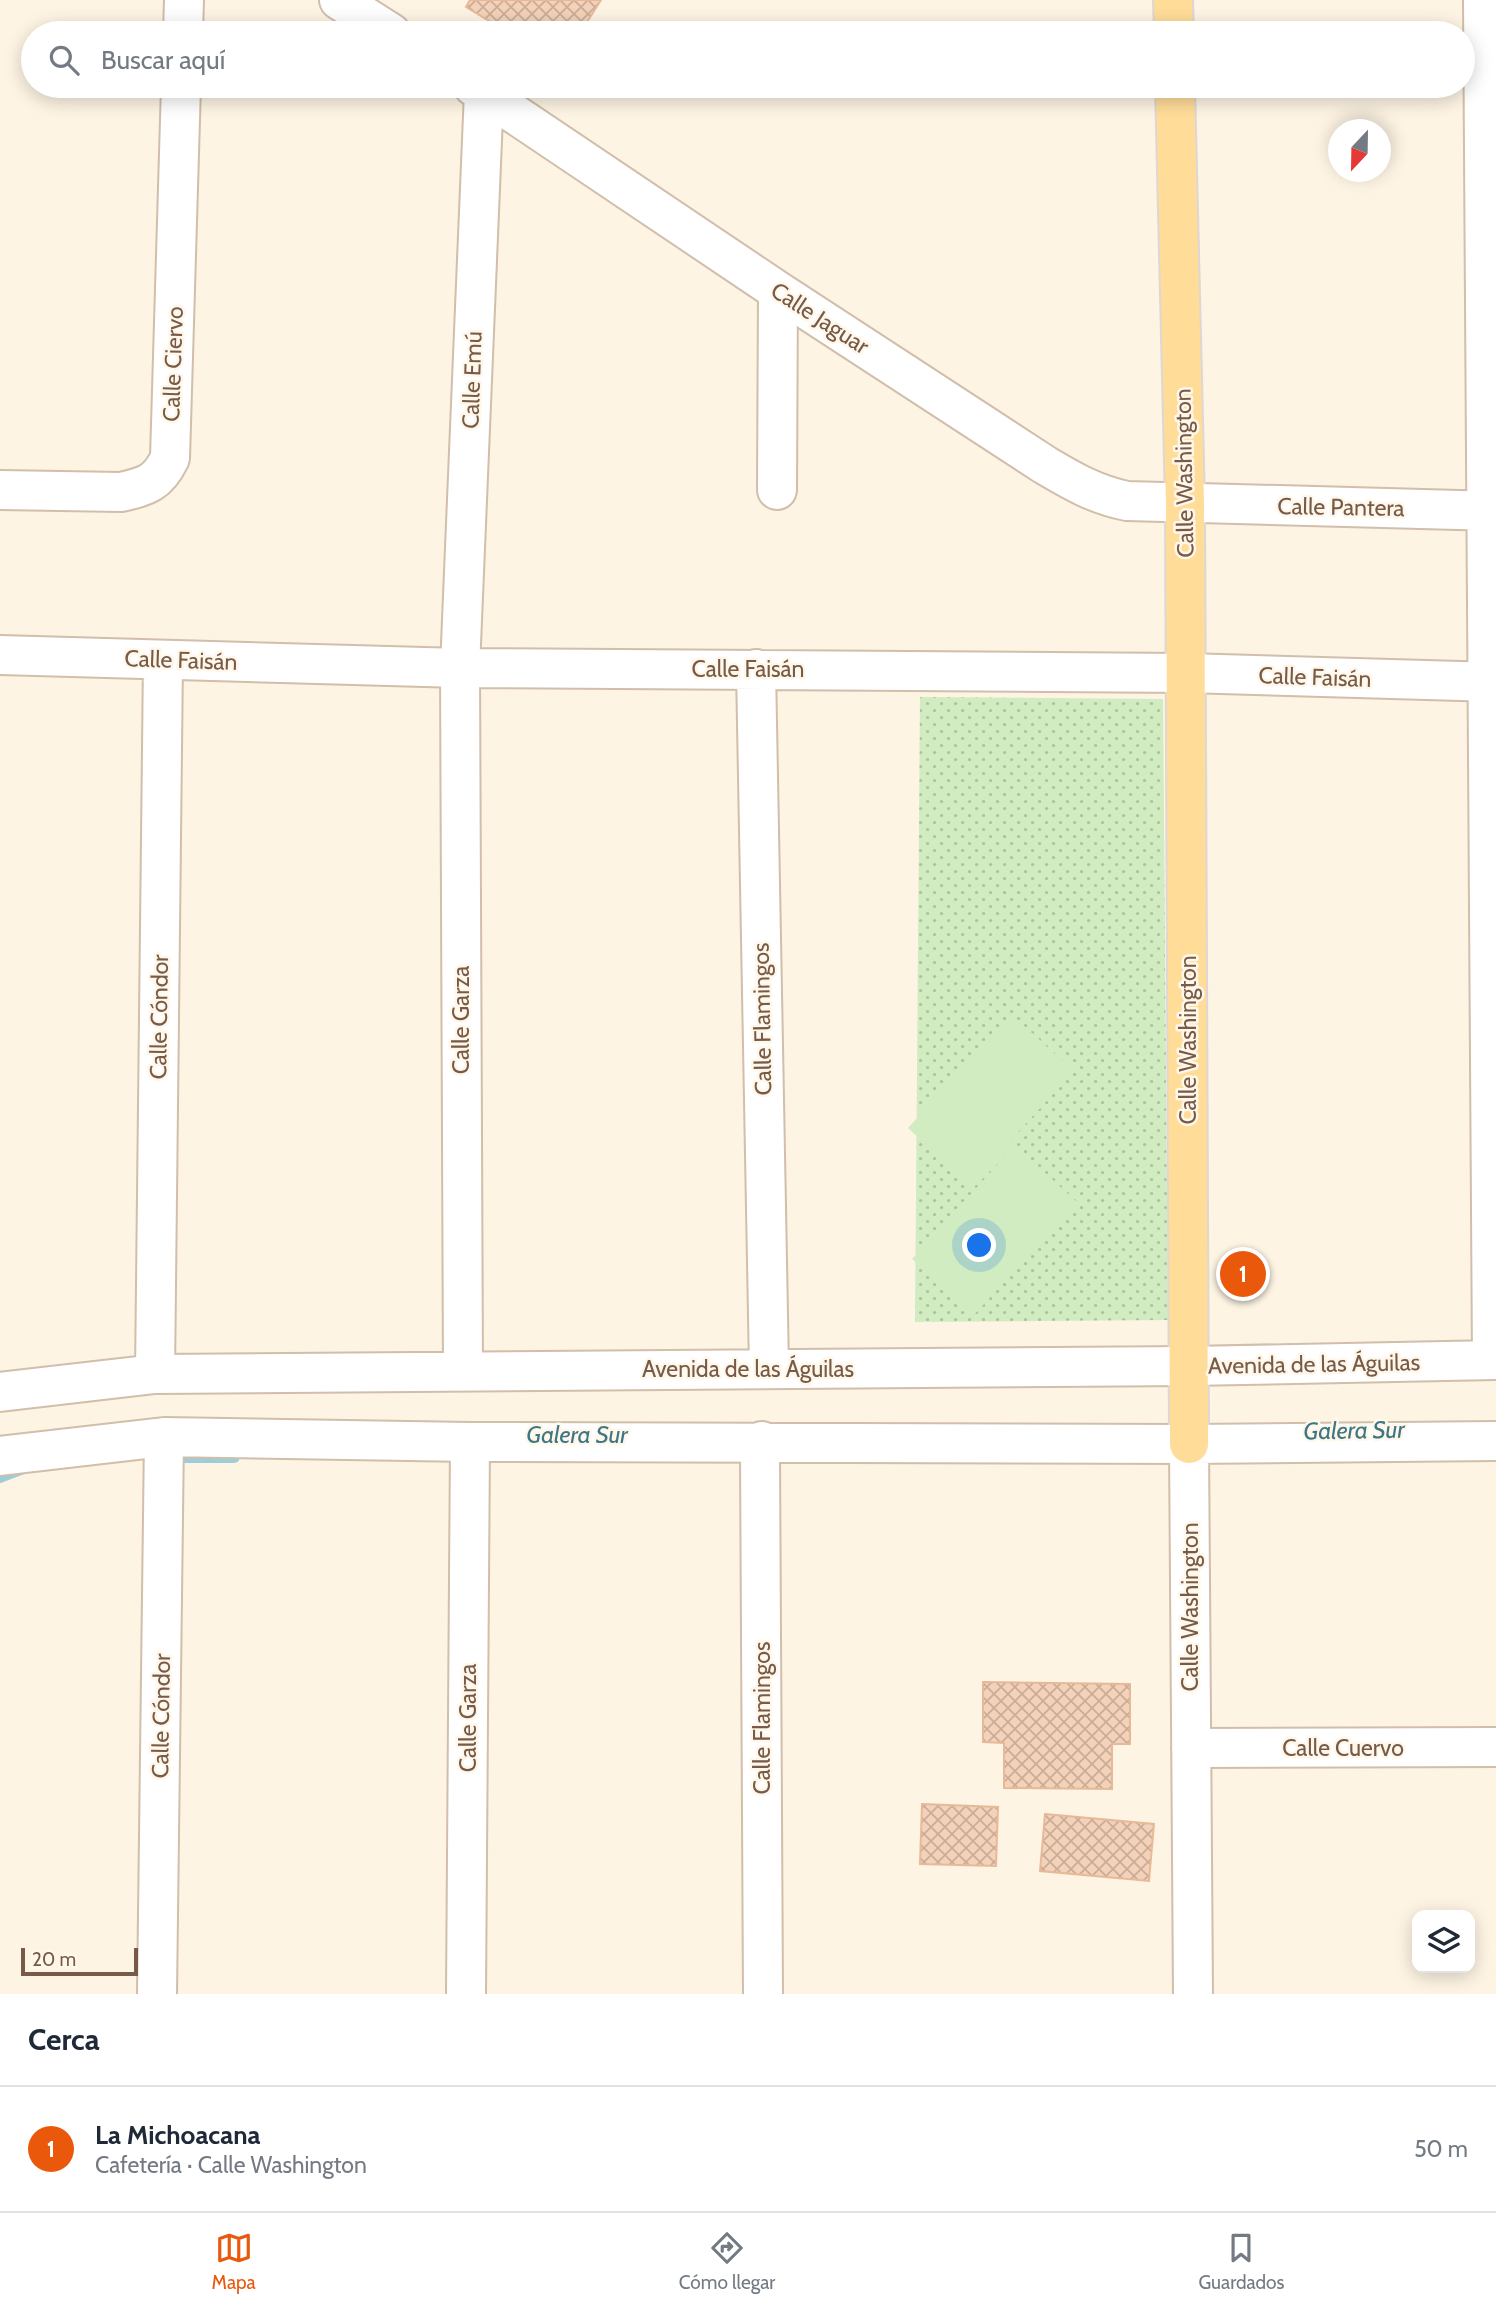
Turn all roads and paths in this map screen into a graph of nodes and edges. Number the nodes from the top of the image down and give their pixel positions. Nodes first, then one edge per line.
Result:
1 (184, 0) edge
2 (340, 0) edge
3 (1173, 0) edge
4 (1483, 0) edge
5 (183, 21) edge
6 (372, 21) edge
7 (1174, 21) edge
8 (181, 98) edge
9 (479, 98) edge
10 (492, 98) edge
11 (1175, 98) edge
12 (778, 291) junction
13 (0, 490) edge
14 (778, 490) dead end
15 (1185, 503) junction
16 (1491, 511) edge
17 (0, 655) edge
18 (163, 660) junction
19 (460, 668) junction
20 (756, 669) junction
21 (1185, 673) junction
22 (1492, 682) edge
23 (1493, 995) edge
24 (1494, 1360) edge
25 (1189, 1366) junction
26 (769, 1369) junction
27 (463, 1371) junction
28 (155, 1374) junction
29 (0, 1392) edge
30 (164, 1437) junction
31 (470, 1441) junction
32 (762, 1441) junction
33 (1496, 1441) edge
34 (1189, 1444) junction
35 (0, 1456) edge
36 (1496, 1747) edge
37 (1191, 1748) junction
38 (157, 1994) edge
39 (466, 1994) edge
40 (763, 1994) edge
41 (1193, 1994) edge

1 - 5 street
2 - 6 street
3 - 7 main road
4 - 16 street
8 - 13 street, Calle Ciervo
9 - 19 street, Calle Emú
10 - 12 street, Calle Jaguar
11 - 15 main road, Calle Washington
12 - 14 street
12 - 15 street, Calle Jaguar
15 - 16 street, Calle Pantera
15 - 21 main road, Calle Washington
16 - 22 street
17 - 18 street, Calle Faisán
18 - 19 street, Calle Faisán
18 - 28 street, Calle Cóndor
19 - 20 street, Calle Faisán
19 - 27 street, Calle Garza
20 - 21 street, Calle Faisán
20 - 26 street, Calle Flamingos
21 - 22 street, Calle Faisán
21 - 25 main road, Calle Washington
22 - 23 street
23 - 24 street
24 - 25 street, Avenida de las Águilas
25 - 26 street, Avenida de las Águilas
25 - 34 main road, Calle Washington
26 - 27 street, Avenida de las Águilas
27 - 28 street, Avenida de las Águilas
28 - 29 street, Avenida de las Águilas
30 - 31 street
30 - 35 street
30 - 38 street, Calle Cóndor
31 - 32 street
31 - 39 street, Calle Garza
32 - 34 street
32 - 40 street, Calle Flamingos
33 - 34 street
34 - 37 street, Calle Washington
36 - 37 street, Calle Cuervo
37 - 41 street, Calle Washington

